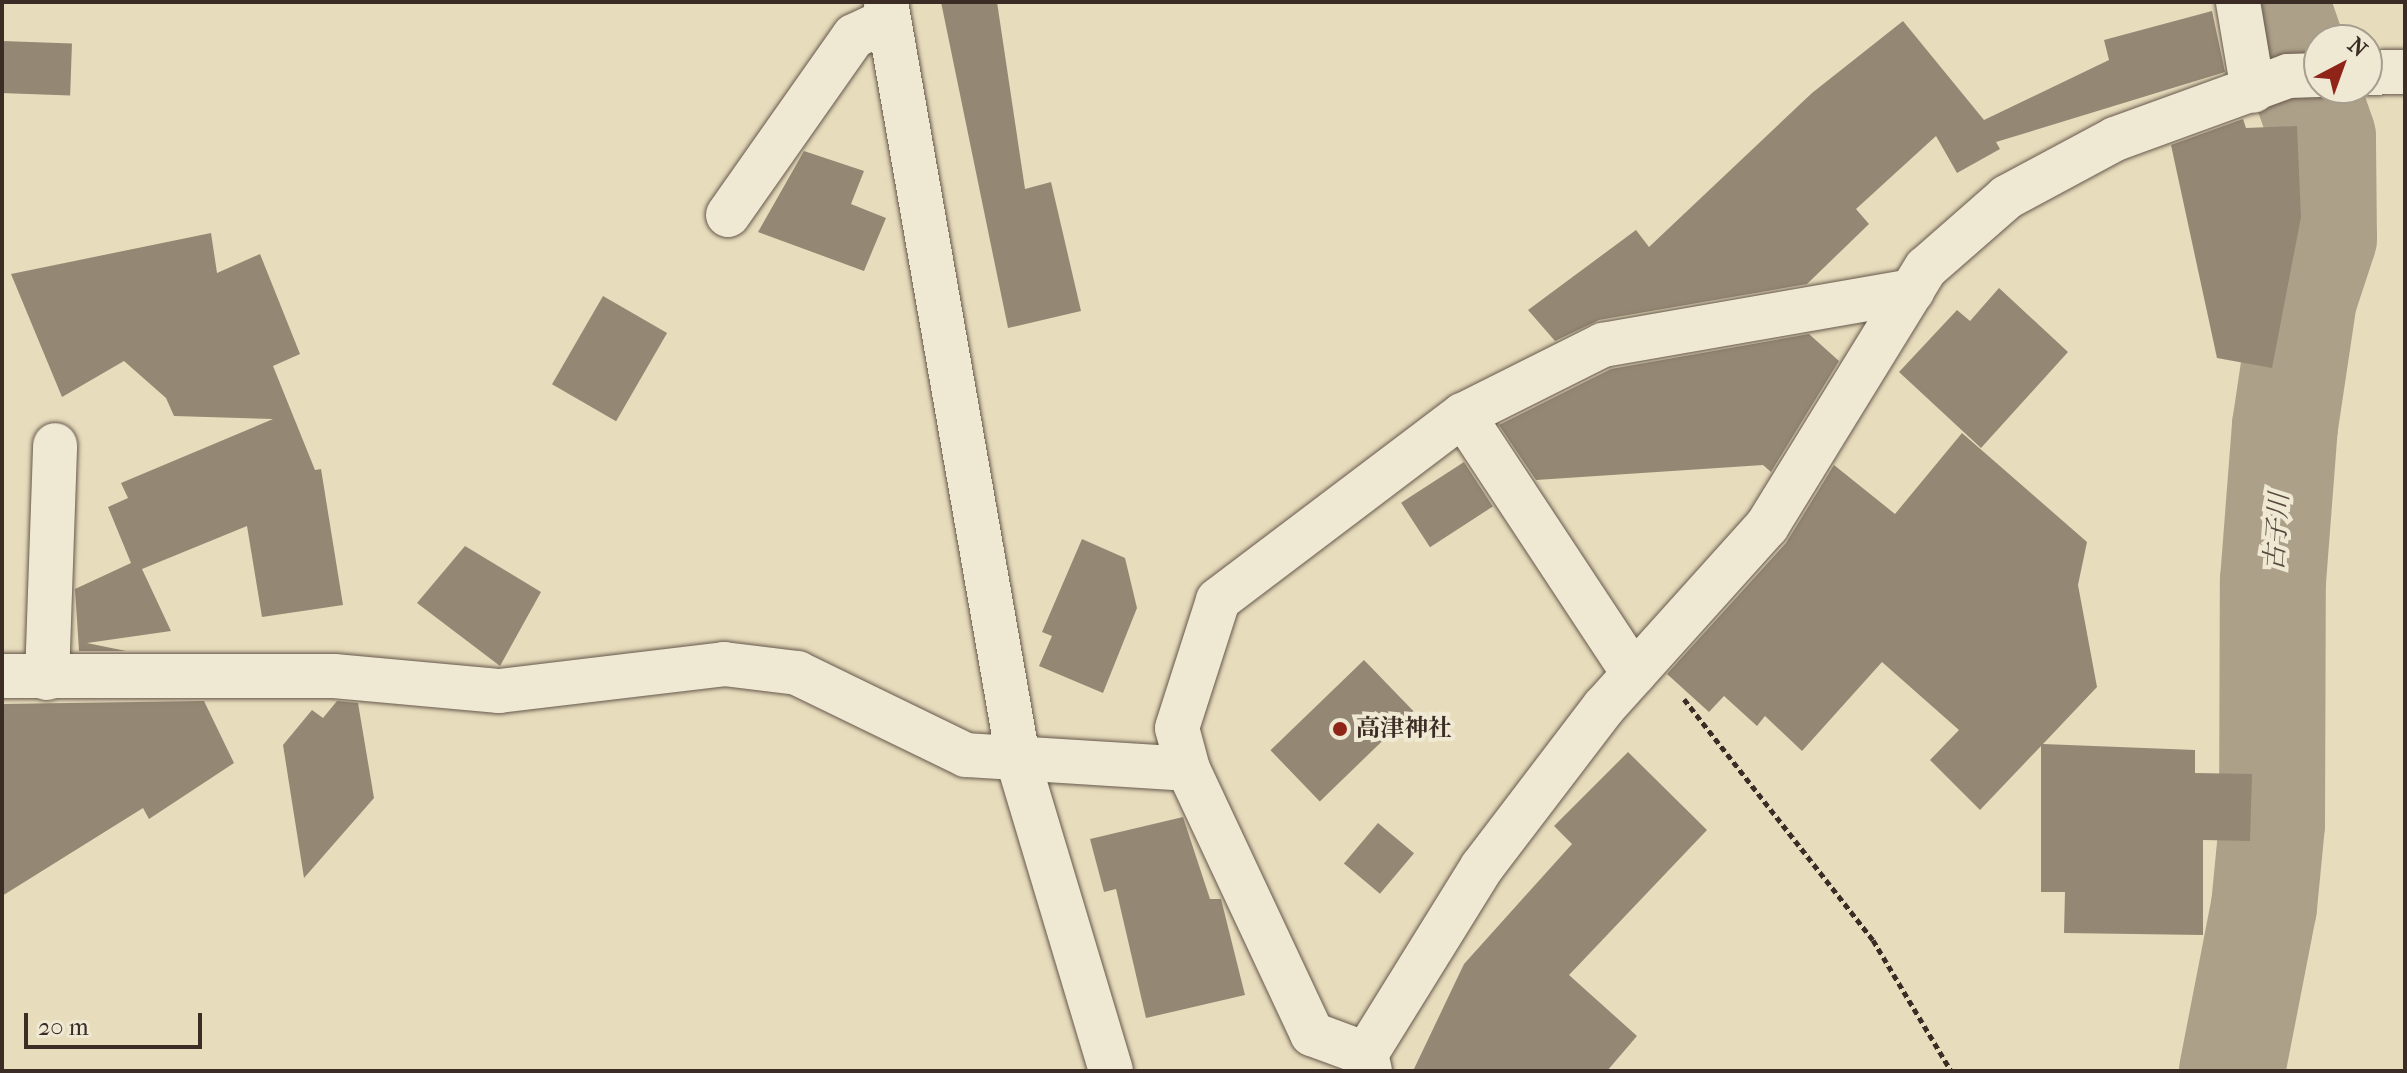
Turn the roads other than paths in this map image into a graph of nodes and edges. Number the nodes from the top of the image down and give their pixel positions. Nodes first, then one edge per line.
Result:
1 (2238, 2) edge
2 (888, 11) edge
3 (2405, 72) edge
4 (2383, 73) edge
5 (2303, 76) edge
6 (2253, 91) junction
7 (728, 215) dead end
8 (1912, 291) junction
9 (1463, 415) junction
10 (55, 445) dead end
11 (1643, 664) junction
12 (2, 676) edge
13 (47, 678) junction
14 (1019, 764) junction
15 (1188, 769) junction
16 (1368, 1062) edge
17 (1111, 1071) edge

1 - 6 street
2 - 7 street
2 - 14 street
3 - 4 street
5 - 6 street
6 - 8 street
8 - 9 street
8 - 11 street
9 - 11 street
9 - 15 street
10 - 13 street
11 - 16 street
12 - 13 street
13 - 14 street
14 - 15 street
14 - 17 street
15 - 16 street

